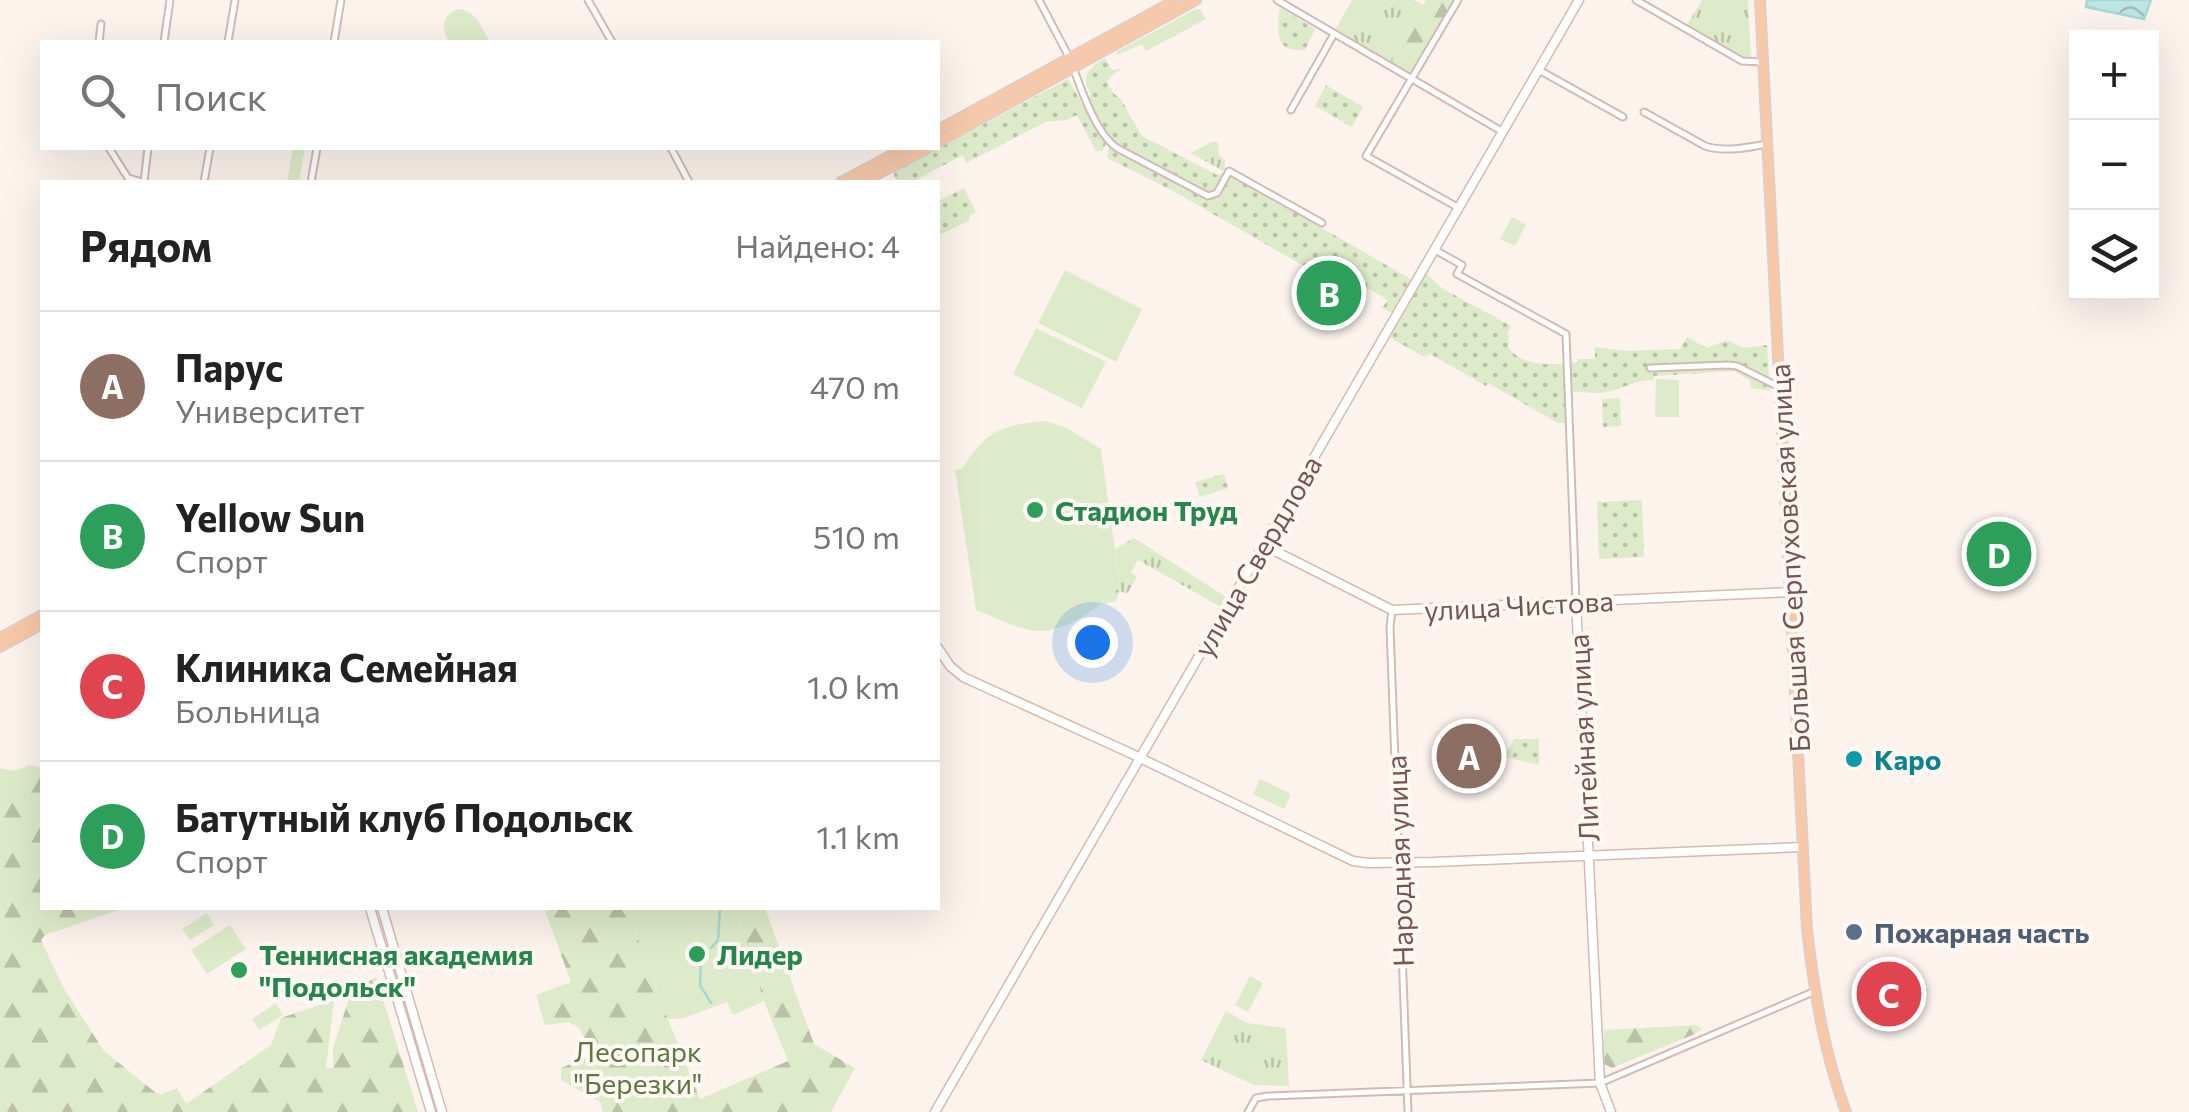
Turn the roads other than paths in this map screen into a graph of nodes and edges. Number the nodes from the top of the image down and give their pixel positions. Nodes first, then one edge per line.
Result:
1 (170, 0) edge
2 (235, 0) edge
3 (341, 0) edge
4 (588, 0) edge
5 (1040, 0) edge
6 (1176, 0) edge
7 (1196, 0) edge
8 (1276, 0) edge
9 (1458, 0) edge
10 (1579, 0) edge
11 (1636, 0) edge
12 (1760, 0) edge
13 (101, 24) dead end
14 (1334, 34) junction
15 (99, 40) edge
16 (164, 40) edge
17 (228, 40) edge
18 (334, 40) edge
19 (611, 40) edge
20 (1071, 62) junction
21 (1762, 62) junction
22 (1540, 70) junction
23 (1412, 79) junction
24 (1291, 110) dead end
25 (1644, 112) dead end
26 (1622, 117) dead end
27 (940, 129) edge
28 (1503, 132) junction
29 (940, 141) edge
30 (1766, 144) junction
31 (110, 150) edge
32 (148, 150) edge
33 (210, 150) edge
34 (316, 150) edge
35 (672, 150) edge
36 (901, 150) edge
37 (924, 150) edge
38 (136, 180) edge
39 (143, 180) edge
40 (204, 180) edge
41 (311, 180) edge
42 (688, 180) edge
43 (845, 180) edge
44 (866, 180) edge
45 (1459, 208) junction
46 (1322, 223) dead end
47 (1435, 250) junction
48 (1650, 368) dead end
49 (1780, 388) junction
50 (1262, 546) junction
51 (1791, 592) junction
52 (1576, 602) junction
53 (1392, 610) junction
54 (40, 616) edge
55 (40, 625) edge
56 (0, 638) edge
57 (0, 647) edge
58 (940, 651) edge
59 (1139, 757) junction
60 (1803, 847) junction
61 (1589, 855) junction
62 (1400, 863) junction
63 (371, 910) edge
64 (383, 910) edge
65 (388, 928) junction
66 (377, 931) junction
67 (1814, 991) junction
68 (1600, 1083) junction
69 (1407, 1091) junction
70 (431, 1112) edge
71 (442, 1112) edge
72 (935, 1112) edge
73 (1248, 1112) edge
74 (1408, 1112) edge
75 (1611, 1112) edge
76 (1846, 1112) edge

1 - 16 street
2 - 17 street
3 - 18 street
4 - 19 street
5 - 20 street
6 - 20 main road
7 - 20 main road
8 - 14 street
9 - 23 street
10 - 22 street, улица Свердлова
11 - 21 street
12 - 21 main road, Большая Серпуховская улица
13 - 15 street
14 - 23 street
14 - 24 street
20 - 27 main road
20 - 29 main road
20 - 46 street
21 - 30 main road, Большая Серпуховская улица
22 - 26 street
22 - 28 street, улица Свердлова
23 - 28 street
23 - 45 street
25 - 30 street
28 - 45 street, улица Свердлова
30 - 49 main road, Большая Серпуховская улица
31 - 38 street
32 - 39 street
33 - 40 street
34 - 41 street
35 - 42 street
36 - 43 main road
37 - 44 main road
45 - 47 street, улица Свердлова
47 - 50 street, улица Свердлова
47 - 52 street, Литейная улица
48 - 49 street
49 - 51 main road, Большая Серпуховская улица
50 - 53 street, улица Чистова
50 - 59 street, улица Свердлова
51 - 52 street, улица Чистова
51 - 60 main road, Большая Серпуховская улица
52 - 53 street, улица Чистова
52 - 61 street, Литейная улица
53 - 62 street, Народная улица
54 - 56 main road
55 - 57 main road
58 - 59 street
59 - 62 street
59 - 72 street, улица Свердлова
60 - 61 street
60 - 67 main road, Большая Серпуховская улица
61 - 62 street
61 - 68 street, Литейная улица
62 - 69 street, Народная улица
63 - 66 street
64 - 65 street
65 - 66 street
65 - 71 street
66 - 70 street
67 - 68 street
67 - 76 main road, Большая Серпуховская улица
68 - 69 street
68 - 75 street, Литейная улица
69 - 73 street
69 - 74 street, Народная улица

